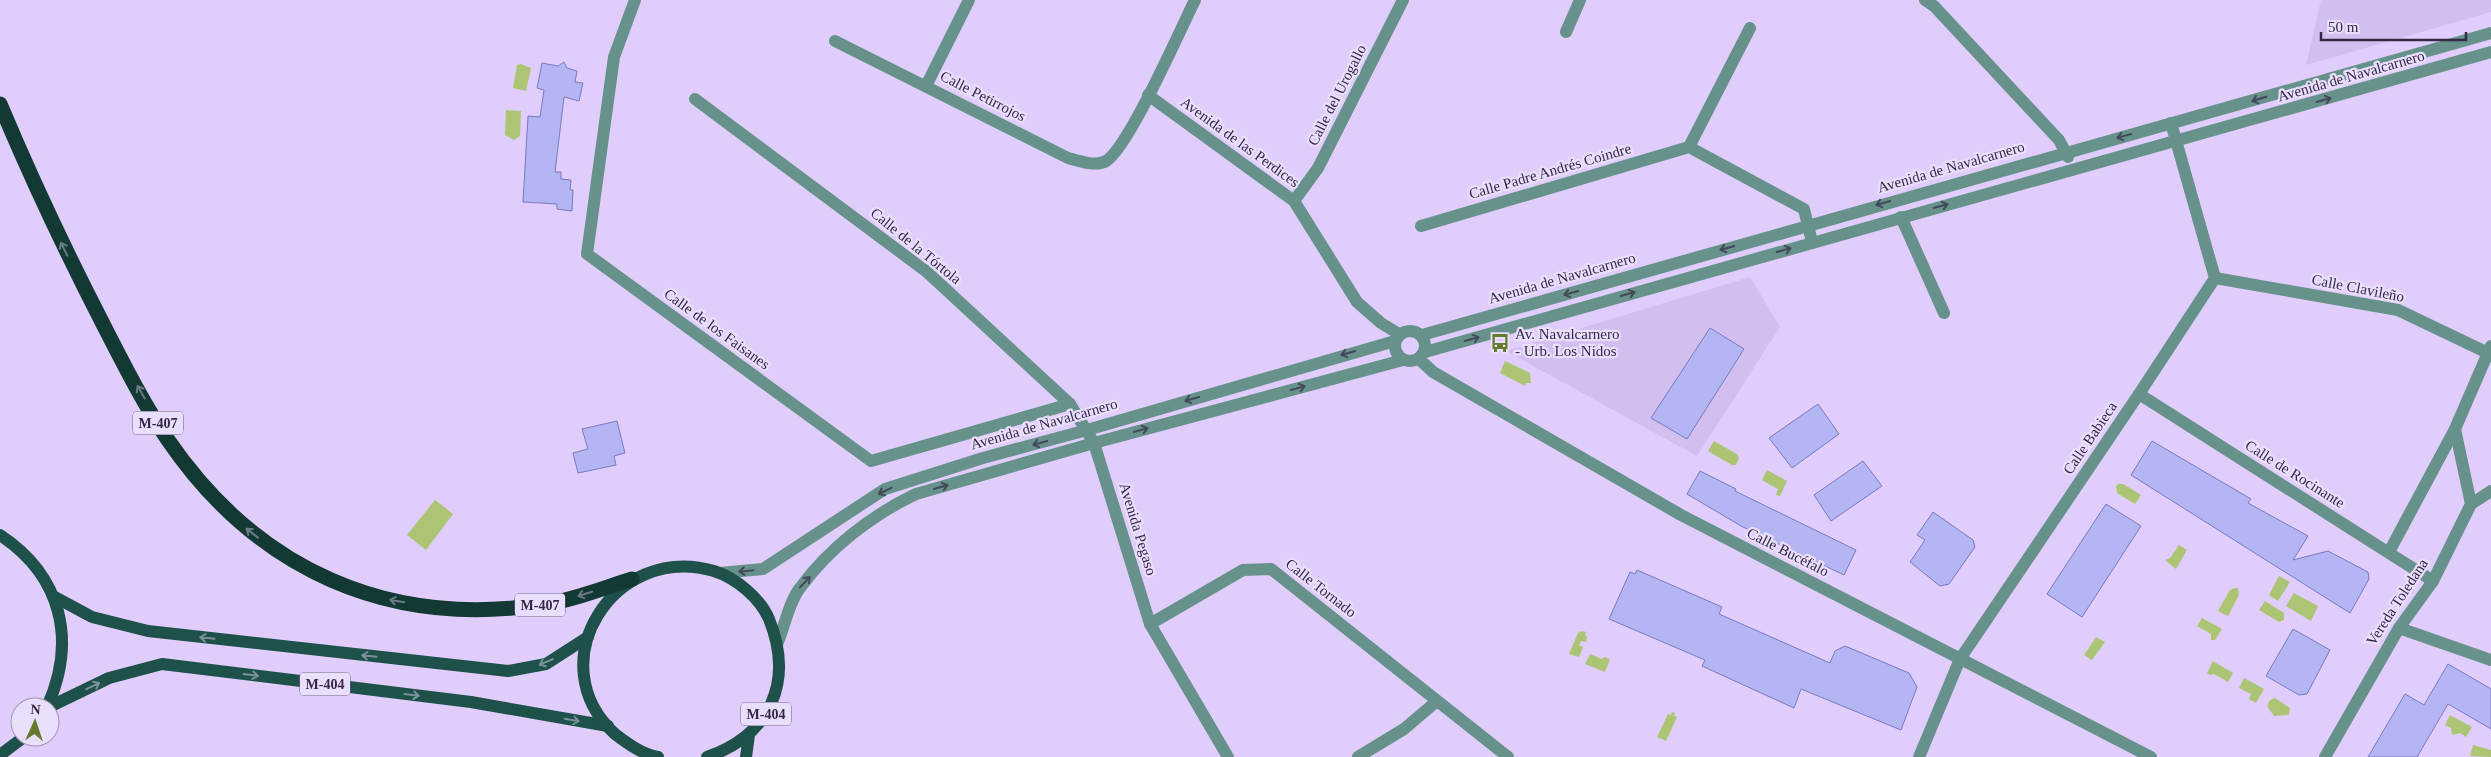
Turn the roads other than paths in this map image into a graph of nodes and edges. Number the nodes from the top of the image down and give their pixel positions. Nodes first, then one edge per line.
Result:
1 (635, 0) edge
2 (969, 0) edge
3 (1195, 0) edge
4 (1402, 0) edge
5 (1580, 0) edge
6 (1931, 2) edge
7 (1750, 28) dead end
8 (1566, 32) dead end
9 (2491, 33) edge
10 (836, 41) dead end
11 (2491, 52) edge
12 (926, 86) junction
13 (1148, 95) junction
14 (695, 99) dead end
15 (0, 104) edge
16 (2171, 123) junction
17 (2176, 142) junction
18 (1688, 147) junction
19 (2065, 152) junction
20 (2074, 168) junction
21 (1294, 201) junction
22 (1901, 217) junction
23 (1807, 224) junction
24 (1421, 226) dead end
25 (1812, 242) junction
26 (2215, 278) junction
27 (1944, 313) dead end
28 (1422, 335) junction
29 (1397, 337) junction
30 (2490, 349) edge
31 (1422, 355) junction
32 (1403, 360) junction
33 (2139, 394) junction
34 (1070, 404) junction
35 (2455, 429) junction
36 (1088, 430) junction
37 (1094, 443) junction
38 (2491, 491) edge
39 (2471, 504) junction
40 (0, 535) edge
41 (2389, 552) junction
42 (720, 573) junction
43 (632, 579) junction
44 (2433, 581) junction
45 (53, 596) junction
46 (1150, 624) junction
47 (2399, 628) junction
48 (588, 637) junction
49 (778, 642) junction
50 (1960, 658) junction
51 (2491, 660) edge
52 (52, 697) edge
53 (60, 701) edge
54 (1437, 701) junction
55 (608, 726) junction
56 (749, 735) junction
57 (12, 747) edge
58 (2, 755) edge
59 (658, 757) edge
60 (707, 757) edge
61 (746, 757) edge
62 (1228, 757) edge
63 (1358, 757) edge
64 (1508, 757) edge
65 (1919, 757) edge
66 (2151, 757) edge
67 (2325, 757) edge

1 - 34 street, Calle de los Faisanes
2 - 12 street
3 - 13 street
4 - 21 street, Calle del Urogallo
5 - 8 street
6 - 19 street
7 - 18 street
9 -> 16 street, Avenida de Navalcarnero
10 - 12 street, Calle Petirrojos
17 -> 11 street, Avenida de Navalcarnero
12 - 13 street, Calle Petirrojos
13 - 21 street, Avenida de las Perdices
14 - 34 street, Calle de la Tórtola
43 -> 15 highway, M-407
16 - 17 street
16 -> 19 street, Avenida de Navalcarnero
17 - 20 street, Avenida de Navalcarnero
17 - 26 street
18 - 23 street
18 - 24 street, Calle Padre Andrés Coindre
19 - 20 street
19 -> 23 street, Avenida de Navalcarnero
22 -> 20 street, Avenida de Navalcarnero
21 - 29 street, Avenida de las Perdices
22 - 25 street, Avenida de Navalcarnero
22 - 27 street
23 - 25 street
23 -> 28 street, Avenida de Navalcarnero
31 -> 25 street, Avenida de Navalcarnero
26 - 30 street, Calle Clavileño
26 - 33 street, Calle Babieca
28 - 29 street
28 - 31 street
29 - 32 street
29 -> 36 street, Avenida de Navalcarnero
30 - 35 street
31 - 32 street
31 - 50 street, Calle Bucéfalo
37 -> 32 street
33 - 41 street, Calle de Rocinante
33 - 50 street, Calle Babieca
34 - 36 street, Calle de la Tórtola
35 - 39 street
35 - 41 street
36 - 37 street, Calle de la Tórtola
36 -> 42 street, Avenida de Navalcarnero
37 - 46 street, Avenida Pegaso
49 -> 37 street
38 - 39 street
39 - 44 street, Vereda Toledana
40 - 45 main road, M-404
41 - 44 street, Calle de Rocinante
42 - 43 main road, M-404
42 - 49 main road, M-404
43 - 48 main road, M-404
44 - 47 street, Vereda Toledana
48 -> 45 main road, M-404
45 - 52 main road, M-404
46 - 54 street, Calle Tornado
46 - 62 street
47 - 51 street
47 - 67 street, Vereda Toledana
48 - 55 main road, M-404
49 - 56 main road, M-404
50 - 65 street, Calle Babieca
50 - 66 street, Calle Bucéfalo
53 -> 55 main road, M-404
54 - 63 street
54 - 64 street, Calle Tornado
55 - 59 main road, M-404
56 - 60 main road, M-404
56 - 61 main road, M-404
57 - 58 main road

